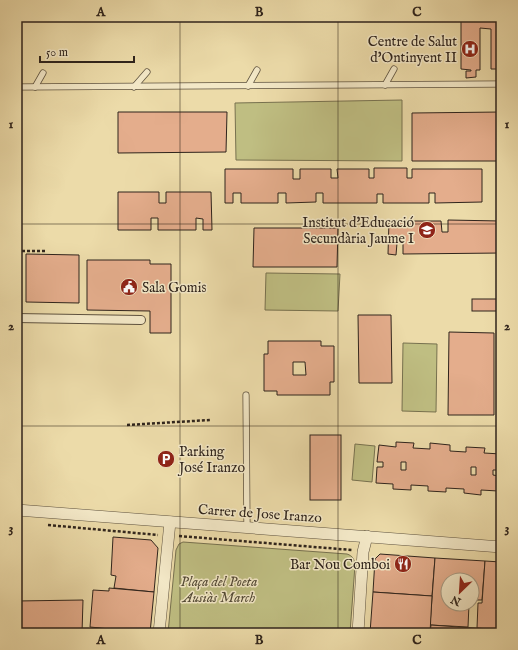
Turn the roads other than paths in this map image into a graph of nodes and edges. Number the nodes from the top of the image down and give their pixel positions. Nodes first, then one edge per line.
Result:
1 (394, 69) dead end
2 (257, 70) dead end
3 (146, 72) dead end
4 (43, 73) dead end
5 (501, 84) edge
6 (385, 85) junction
7 (248, 86) junction
8 (17, 87) edge
9 (35, 87) junction
10 (134, 87) junction
11 (17, 318) edge
12 (141, 320) dead end
13 (246, 395) dead end
14 (17, 510) edge
15 (170, 522) junction
16 (247, 527) junction
17 (367, 536) junction
18 (501, 547) edge
19 (159, 633) edge
20 (358, 633) edge

1 - 6 lane
2 - 7 lane
3 - 10 lane
4 - 9 lane
5 - 6 lane
6 - 7 lane
7 - 10 lane
8 - 9 lane
9 - 10 lane
11 - 12 street
13 - 16 lane
14 - 15 street, Carrer de Jose Iranzo
15 - 16 street, Carrer de Jose Iranzo
15 - 19 street
16 - 17 street, Carrer de Jose Iranzo
17 - 18 street, Carrer de Jose Iranzo
17 - 20 street

